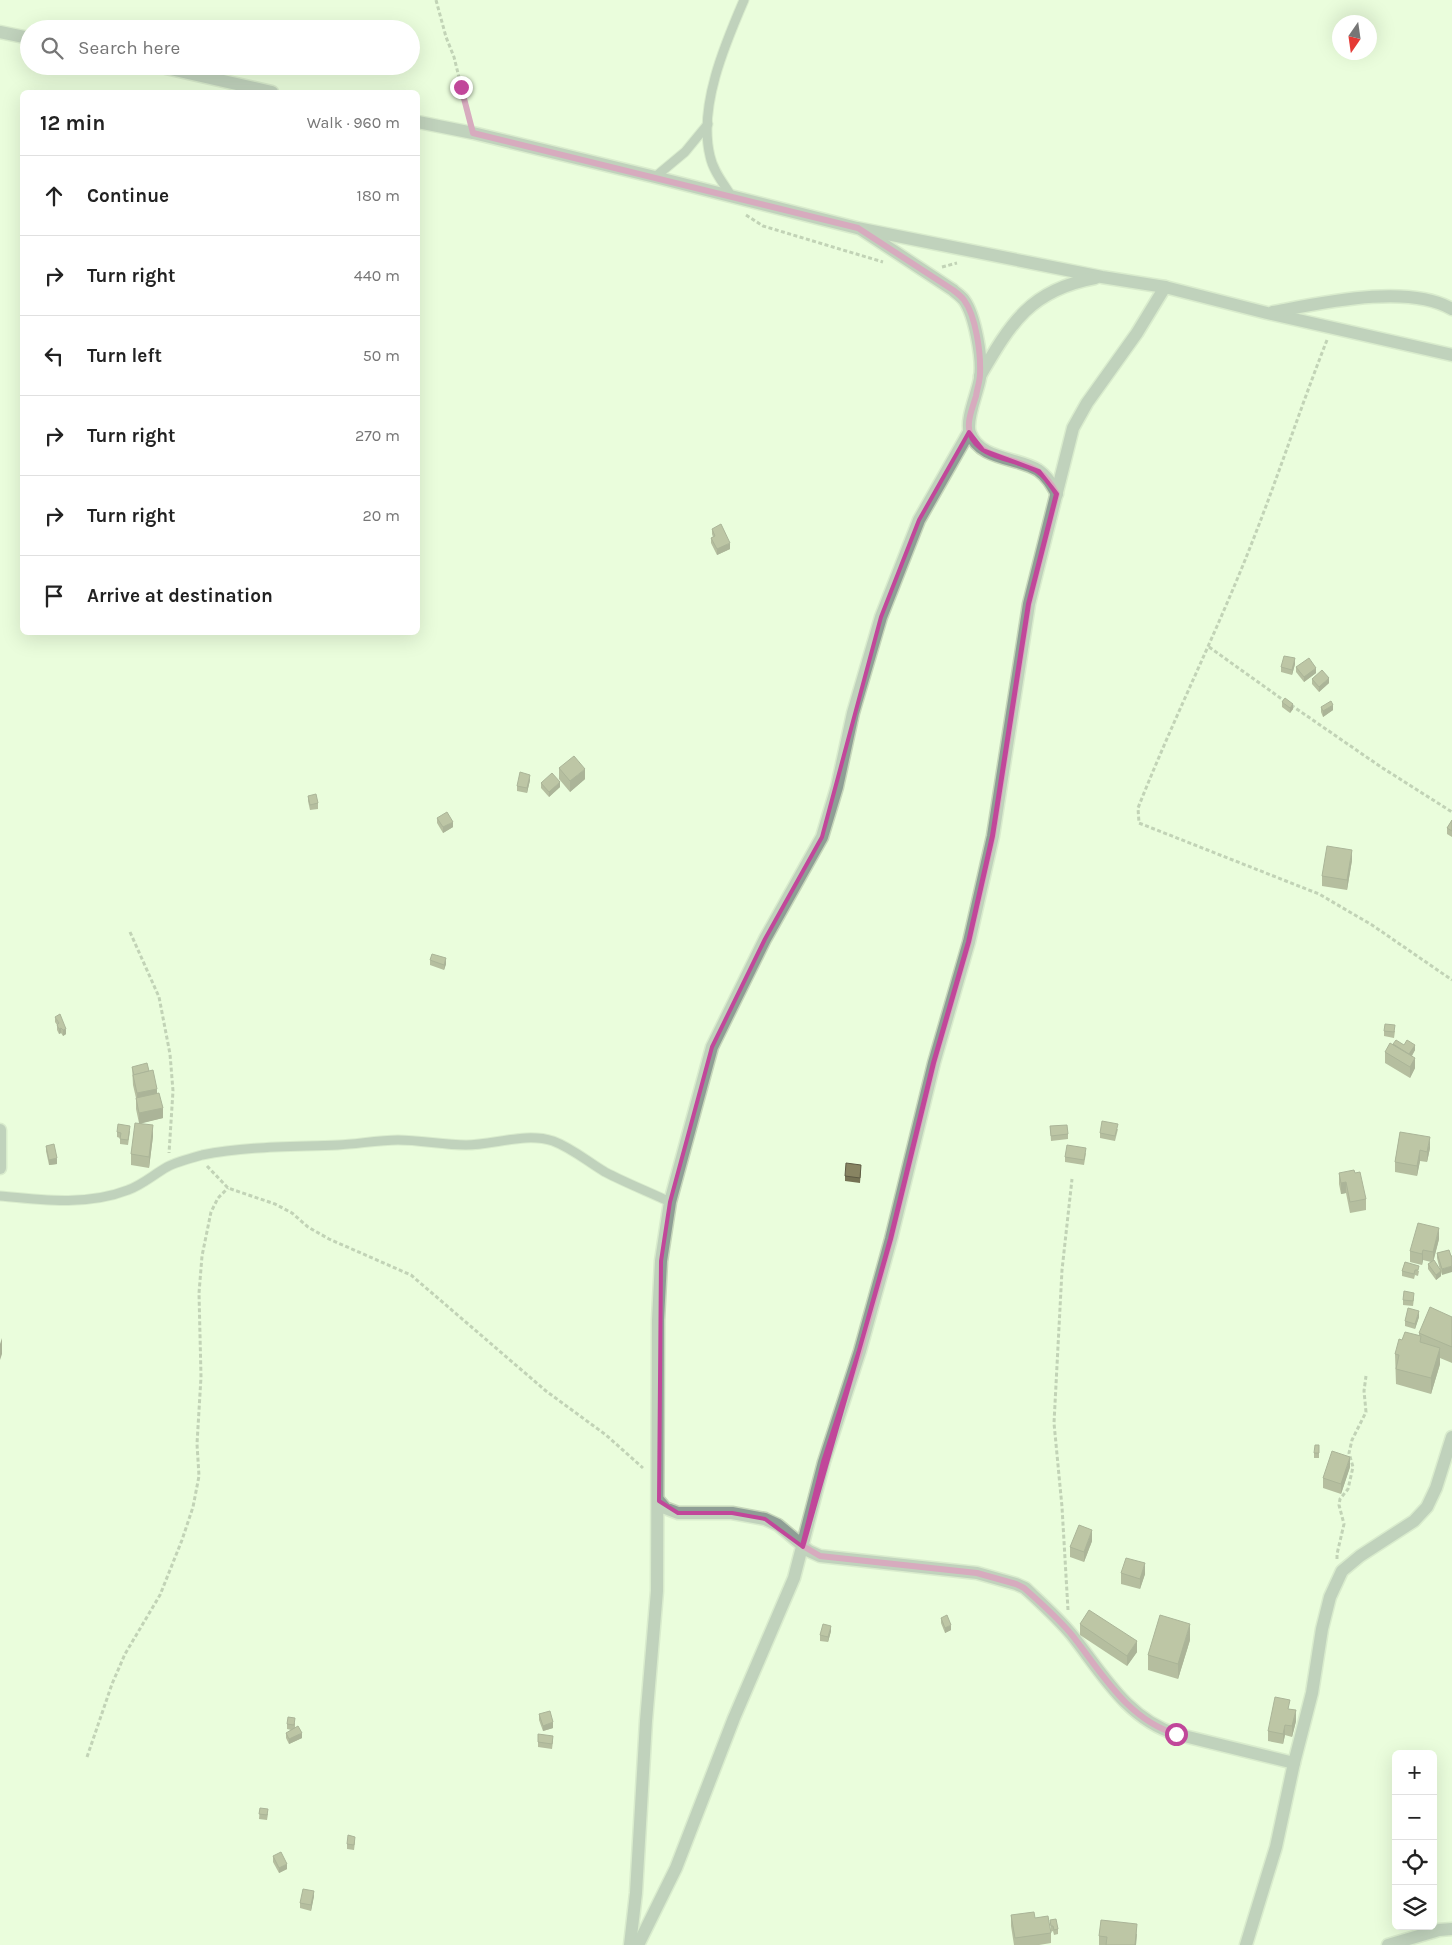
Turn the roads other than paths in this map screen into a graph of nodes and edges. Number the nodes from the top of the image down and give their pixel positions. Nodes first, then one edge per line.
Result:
1 (744, 0) edge
2 (0, 32) edge
3 (20, 36) edge
4 (197, 75) edge
5 (263, 90) edge
6 (420, 122) edge
7 (708, 124) junction
8 (656, 177) junction
9 (732, 197) junction
10 (858, 228) junction
11 (1102, 277) junction
12 (1165, 287) junction
13 (1452, 309) edge
14 (1267, 313) junction
15 (1452, 355) edge
16 (980, 376) junction
17 (969, 432) junction
18 (1057, 494) junction
19 (0, 1130) edge
20 (0, 1168) edge
21 (0, 1196) edge
22 (670, 1202) junction
23 (1452, 1437) edge
24 (659, 1501) junction
25 (803, 1546) junction
26 (1294, 1763) junction
27 (1452, 1929) edge
28 (630, 1945) edge
29 (638, 1945) edge
30 (1246, 1945) edge
31 (1388, 1945) edge

1 - 7 lane
2 - 3 street
4 - 5 street
6 - 8 street
7 - 8 lane
7 - 9 lane
8 - 9 street
9 - 10 street
10 - 11 street
10 - 16 street
11 - 12 street
11 - 16 street
12 - 14 street
12 - 18 street
13 - 14 street
14 - 15 street
16 - 17 street
17 - 18 street
17 - 22 street
18 - 25 street
19 - 20 street
21 - 22 lane
22 - 24 street
23 - 26 street
24 - 25 street
24 - 28 street
25 - 26 street
25 - 29 street
26 - 30 street
27 - 31 street

